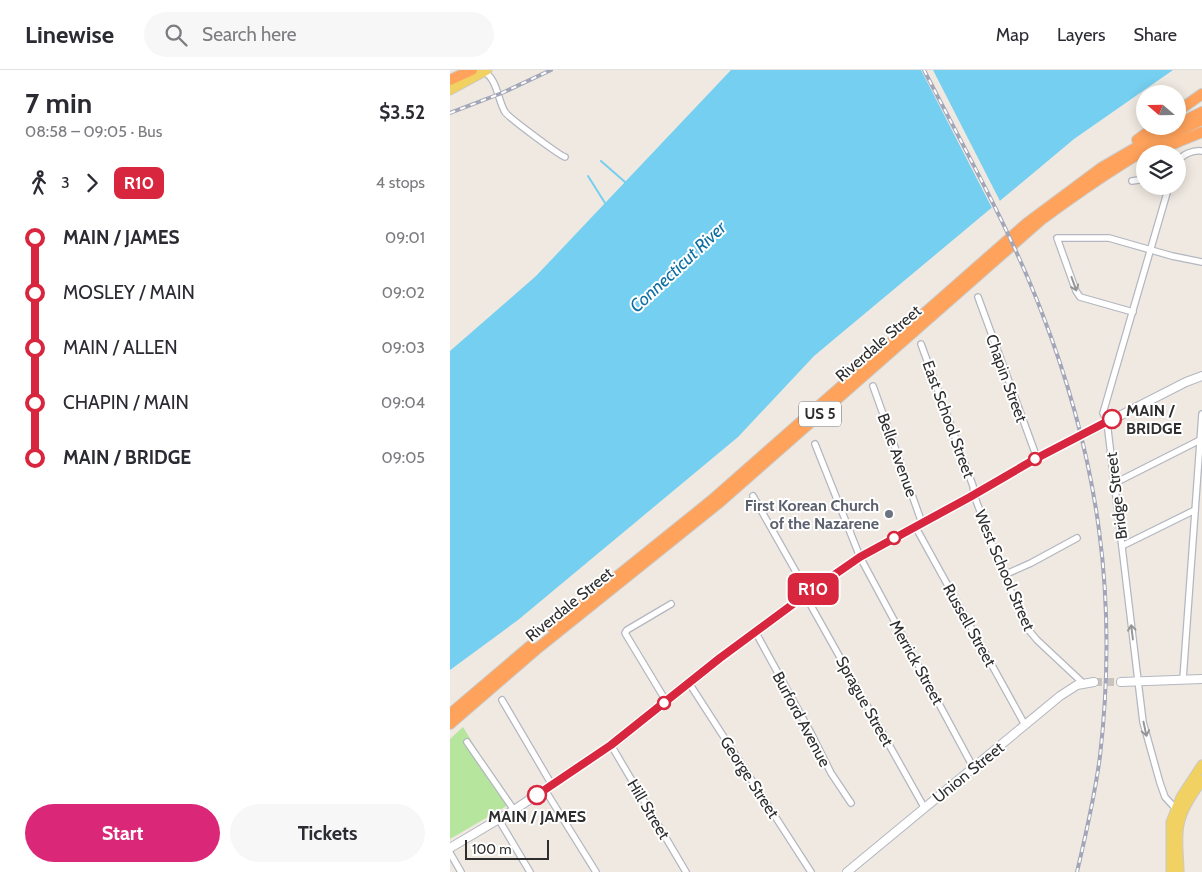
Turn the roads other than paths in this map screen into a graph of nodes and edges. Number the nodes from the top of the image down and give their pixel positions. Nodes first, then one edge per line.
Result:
1 (468, 70) edge
2 (472, 70) edge
3 (486, 71) edge
4 (450, 76) edge
5 (450, 80) edge
6 (450, 90) edge
7 (1202, 94) edge
8 (1186, 105) edge
9 (1202, 112) edge
10 (1186, 120) edge
11 (1202, 120) edge
12 (1202, 132) edge
13 (1145, 135) edge
14 (1159, 135) edge
15 (1172, 145) edge
16 (1202, 151) edge
17 (1186, 156) edge
18 (565, 157) dead end
19 (1136, 160) edge
20 (1102, 172) junction
21 (1136, 180) edge
22 (1132, 181) dead end
23 (1166, 195) edge
24 (1151, 250) junction
25 (1202, 262) edge
26 (978, 298) dead end
27 (1133, 312) junction
28 (921, 344) dead end
29 (1202, 376) edge
30 (873, 386) dead end
31 (1202, 414) edge
32 (1107, 422) junction
33 (1200, 440) junction
34 (815, 444) dead end
35 (1037, 458) junction
36 (1115, 483) junction
37 (1199, 493) edge
38 (974, 495) junction
39 (754, 496) dead end
40 (1195, 510) junction
41 (919, 525) junction
42 (1077, 538) dead end
43 (1122, 546) junction
44 (860, 557) junction
45 (1004, 575) junction
46 (806, 594) junction
47 (672, 604) dead end
48 (756, 633) junction
49 (1183, 678) junction
50 (1202, 679) edge
51 (1138, 680) junction
52 (1094, 682) tunnel mouth
53 (1121, 682) tunnel mouth
54 (689, 683) junction
55 (1084, 684) junction
56 (502, 700) dead end
57 (666, 702) junction
58 (450, 714) edge
59 (450, 724) edge
60 (1025, 725) junction
61 (467, 742) dead end
62 (611, 745) junction
63 (1202, 766) edge
64 (973, 767) junction
65 (1202, 780) edge
66 (552, 785) junction
67 (545, 790) junction
68 (851, 803) dead end
69 (924, 807) junction
70 (1175, 808) junction
71 (514, 810) junction
72 (498, 820) junction
73 (450, 848) edge
74 (450, 853) edge
75 (461, 872) edge
76 (530, 872) edge
77 (596, 872) edge
78 (686, 872) edge
79 (811, 872) edge
80 (847, 872) edge
81 (1172, 872) edge
82 (1179, 872) edge

1 - 4 highway
2 - 5 highway
3 - 6 main road
3 - 18 street
7 - 8 highway
9 - 10 highway
11 - 20 highway, Riverdale Street / US 5
12 - 15 highway
13 - 20 highway
14 - 20 highway, Riverdale Street / US 5
16 - 17 street
19 - 20 highway
20 - 58 highway, Riverdale Street / US 5
20 - 59 highway, Riverdale Street / US 5
21 - 22 street
23 - 24 street, Bridge Street
24 - 25 street
24 - 27 street, Bridge Street
24 -> 27 street
26 - 35 street, Chapin Street
27 - 32 street, Bridge Street
28 - 38 street, East School Street
29 - 32 street
30 - 41 street, Belle Avenue
31 - 33 street
32 - 35 street
32 - 36 street, Bridge Street
33 - 36 street
33 - 37 street
34 - 44 street, Merrick Street
35 - 38 street
36 - 43 street, Bridge Street
37 - 40 street
38 - 41 street
38 - 45 street, West School Street
39 - 46 street, Sprague Street
40 - 43 street
40 - 49 street
41 - 44 street
41 - 60 street, Russell Street
42 - 45 street
51 -> 43 street, Bridge Street
44 - 46 street
44 - 64 street, Merrick Street
45 - 55 street, West School Street
46 - 48 street
46 - 69 street, Sprague Street
47 - 57 street
48 - 54 street
48 - 68 street, Burford Avenue
49 - 50 street
49 - 51 street
51 - 53 street
51 -> 70 street, Bridge Street
52 - 55 street, Union Street
54 - 57 street
54 - 79 street, George Street
55 - 60 street, Union Street
56 - 66 street
57 - 62 street
60 - 64 street, Union Street
61 - 71 street
62 - 66 street
62 - 78 street, Hill Street
63 - 70 main road
64 - 69 street, Union Street
65 - 82 main road
66 - 67 street
67 - 71 street
67 - 77 street
69 - 80 street, Union Street
70 - 81 main road
71 - 72 street
72 - 73 street
72 - 76 street
74 - 75 street

